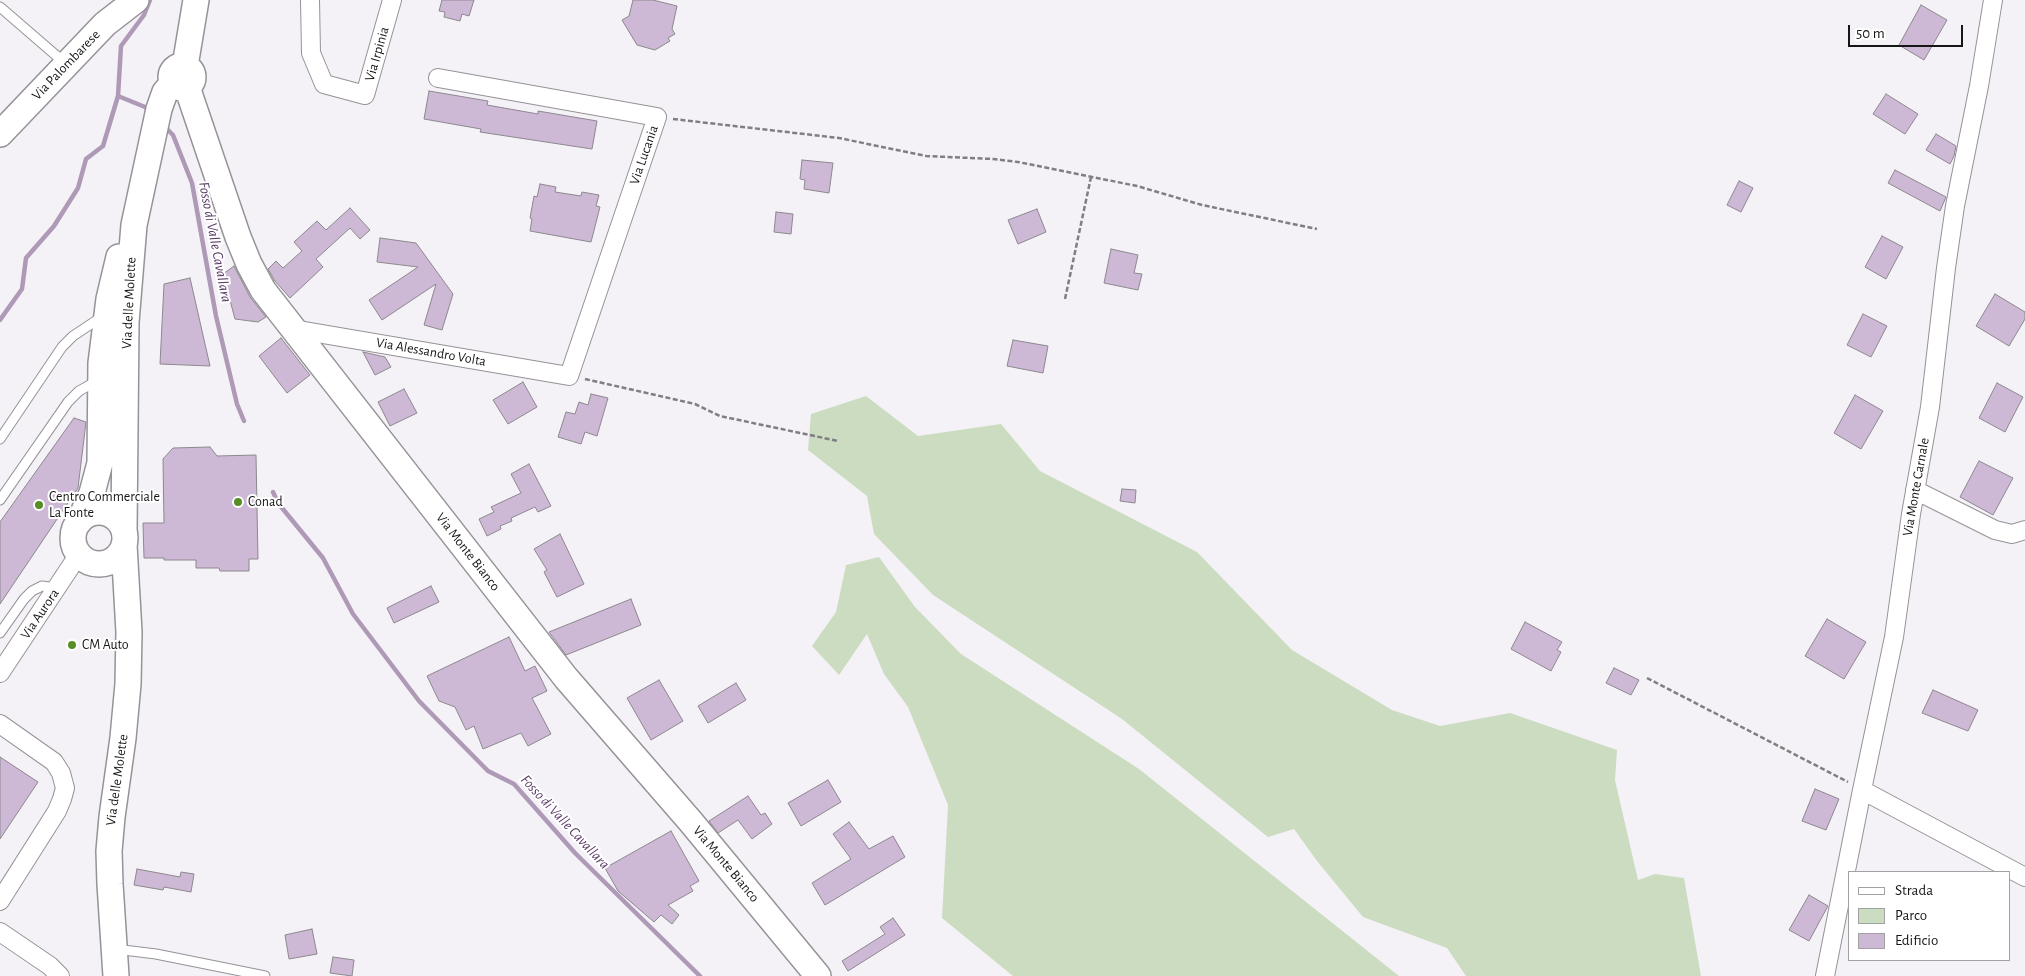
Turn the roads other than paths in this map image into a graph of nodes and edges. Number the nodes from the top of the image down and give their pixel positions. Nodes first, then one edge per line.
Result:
1 (136, 0) edge
2 (196, 0) edge
3 (310, 0) edge
4 (392, 0) edge
5 (1993, 0) edge
6 (0, 7) edge
7 (66, 64) junction
8 (182, 78) junction
9 (438, 78) dead end
10 (0, 134) edge
11 (134, 225) junction
12 (107, 314) junction
13 (293, 329) junction
14 (569, 376) joint
15 (100, 380) junction
16 (0, 439) edge
17 (1915, 490) junction
18 (0, 500) edge
19 (79, 522) junction
20 (2025, 530) edge
21 (124, 538) junction
22 (79, 554) junction
23 (106, 563) junction
24 (126, 585) junction
25 (56, 588) junction
26 (0, 633) edge
27 (0, 673) edge
28 (0, 724) edge
29 (1862, 790) junction
30 (2025, 876) edge
31 (0, 901) edge
32 (0, 932) edge
33 (114, 949) junction
34 (60, 976) edge
35 (116, 976) edge
36 (265, 976) edge
37 (818, 976) edge
38 (1825, 976) edge

1 - 7 street, Via Palombarese
2 - 8 street, Via delle Molette
3 - 4 street, Via Irpinia
5 - 17 street, Via Monte Carnale
6 - 7 lane
7 - 10 street, Via Palombarese
8 - 11 street, Via delle Molette
8 - 13 street, Via Monte Bianco
9 - 14 street, Via Lucania
11 - 12 street
11 - 21 street, Via delle Molette
12 - 15 street
12 - 16 lane
13 - 14 street, Via Alessandro Volta
13 - 37 street, Via Monte Bianco
15 - 18 lane
15 - 19 street
17 - 20 street
17 - 29 street, Via Monte Carnale
19 - 21 street
19 - 22 street
21 - 23 street
21 - 24 street, Via delle Molette
22 - 23 street
22 - 25 street, Via Aurora
23 - 24 street
24 - 33 street, Via delle Molette
25 - 26 lane
25 - 27 street, Via Aurora
28 - 31 street
29 - 30 street
29 - 38 street, Via Monte Carnale
32 - 34 street
33 - 35 street, Via delle Molette
33 - 36 lane

